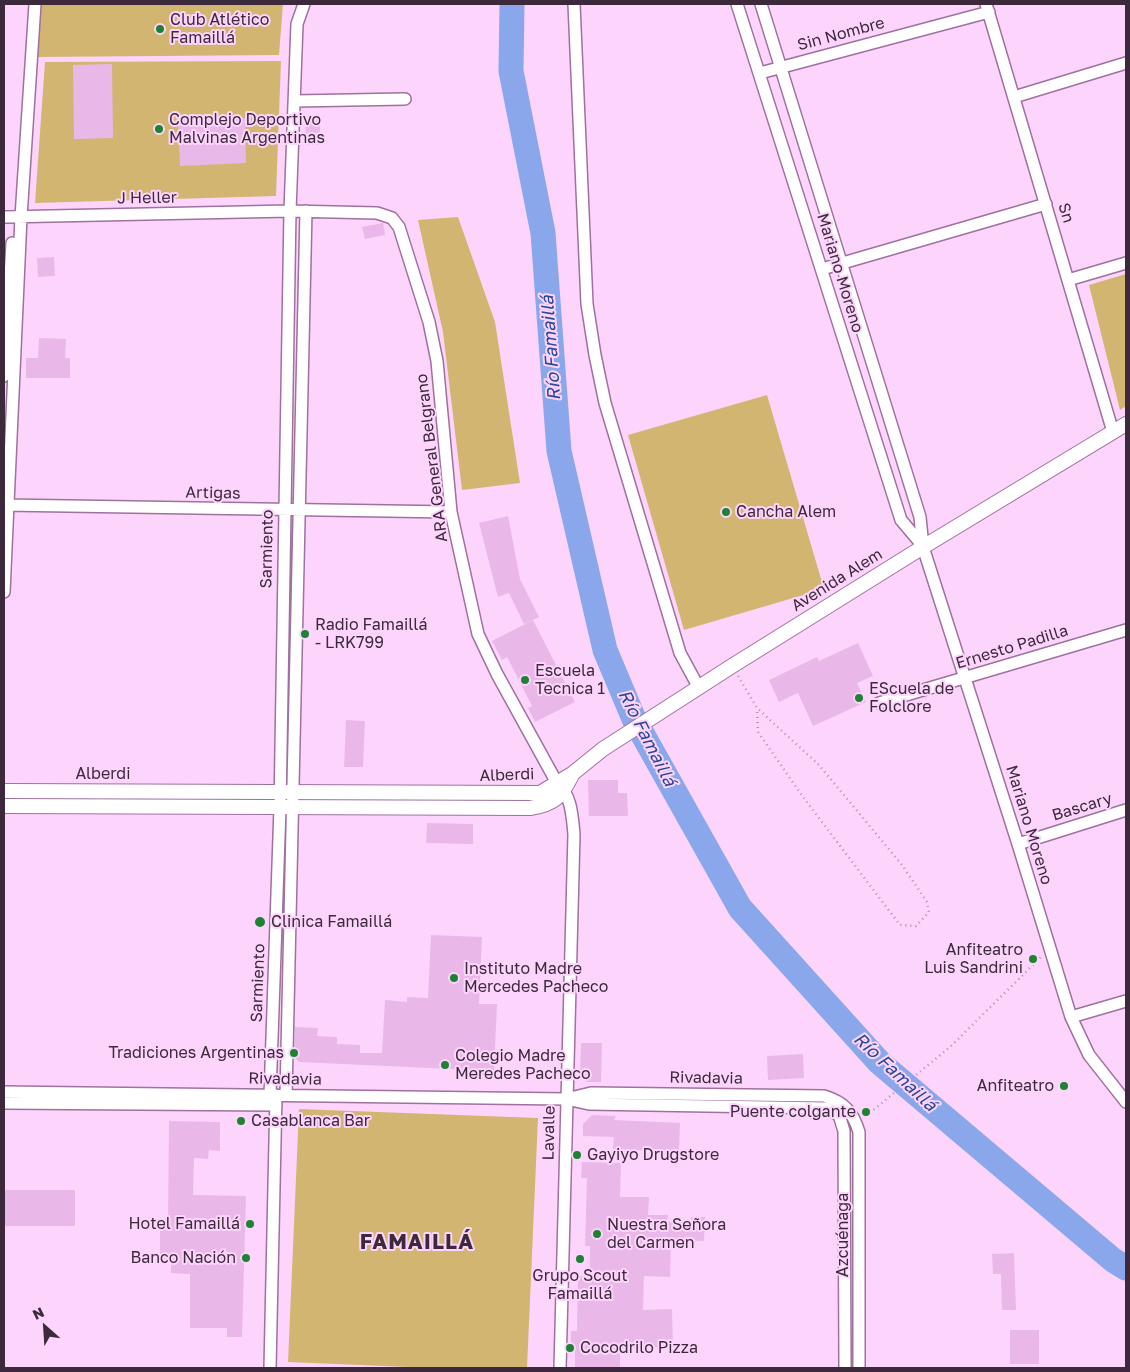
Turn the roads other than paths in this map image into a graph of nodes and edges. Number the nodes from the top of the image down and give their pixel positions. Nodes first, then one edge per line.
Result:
1 (27, 4) edge
2 (35, 4) edge
3 (304, 4) edge
4 (574, 4) edge
5 (737, 4) edge
6 (761, 4) edge
7 (988, 8) edge
8 (1126, 63) edge
9 (782, 67) junction
10 (760, 73) junction
11 (1014, 97) junction
12 (405, 99) dead end
13 (294, 101) junction
14 (1046, 204) junction
15 (290, 211) junction
16 (306, 211) junction
17 (13, 217) edge
18 (842, 263) junction
19 (1126, 263) edge
20 (822, 269) junction
21 (1068, 280) junction
22 (4, 376) edge
23 (1126, 424) edge
24 (1113, 432) junction
25 (5, 505) edge
26 (284, 510) junction
27 (297, 511) junction
28 (451, 512) junction
29 (923, 547) junction
30 (4, 592) edge
31 (1126, 630) edge
32 (966, 678) junction
33 (695, 691) junction
34 (879, 703) dead end
35 (572, 774) joint
36 (561, 787) junction
37 (4, 791) edge
38 (280, 793) junction
39 (294, 793) junction
40 (4, 806) edge
41 (280, 808) junction
42 (294, 808) junction
43 (1126, 810) edge
44 (1018, 844) junction
45 (1126, 1001) edge
46 (1071, 1017) junction
47 (4, 1092) edge
48 (277, 1098) junction
49 (566, 1099) junction
50 (1126, 1102) edge
51 (4, 1103) edge
52 (842, 1110) junction
53 (270, 1368) edge
54 (560, 1368) edge
55 (845, 1368) edge
56 (858, 1368) edge

1 - 17 street
2 - 17 street
3 - 13 street, Sarmiento
4 - 33 street
5 - 10 street, Mariano Moreno
6 - 9 street, Mariano Moreno
7 - 9 street, Sin Nombre
7 - 11 street, Sn
8 - 11 street
9 - 10 street, Sin Nombre
9 - 18 street, Mariano Moreno
10 - 20 street, Mariano Moreno
11 - 14 street, Sn
12 - 13 street
13 - 15 street, Sarmiento
14 - 18 street
14 - 21 street, Sn
15 - 16 street, ARA General Belgrano
15 - 17 street, J Heller
15 - 26 street, Sarmiento
16 - 27 street, Sarmiento
16 - 28 street, ARA General Belgrano
17 - 22 street
17 - 25 street
18 - 20 street
18 - 29 street, Mariano Moreno
19 - 21 street
20 - 29 street, Mariano Moreno
21 - 24 street, Sn
23 - 24 street, Avenida Alem
24 - 29 street, Avenida Alem
25 - 26 street, Artigas
25 - 30 street
26 - 27 street, Artigas
26 - 38 street, Sarmiento
27 - 28 street, Artigas
27 - 39 street, Sarmiento
28 - 36 street, ARA General Belgrano
29 - 32 street, Mariano Moreno
29 - 33 street, Avenida Alem
31 - 32 street, Ernesto Padilla
32 - 34 street, Ernesto Padilla
32 - 44 street, Mariano Moreno
33 - 35 street, Avenida Alem
35 - 36 street, Alberdi
36 - 39 street, Alberdi
36 - 42 street, Alberdi
36 - 49 street, Lavalle
37 - 38 street, Alberdi
38 - 39 street, Alberdi
38 - 41 street, Sarmiento
39 - 42 street, Sarmiento
40 - 41 street, Alberdi
41 - 42 street, Alberdi
41 - 48 street, Sarmiento
42 - 48 street, Sarmiento
43 - 44 street, Bascary
44 - 46 street, Mariano Moreno
45 - 46 street
46 - 50 street, Mariano Moreno
47 - 48 street, Rivadavia
48 - 49 street, Rivadavia
48 - 51 street, Rivadavia
48 - 53 street, Sarmiento
49 - 52 street, Rivadavia
49 - 54 street, Lavalle
52 - 55 street, Azcuénaga
52 - 56 street, Azcuénaga

